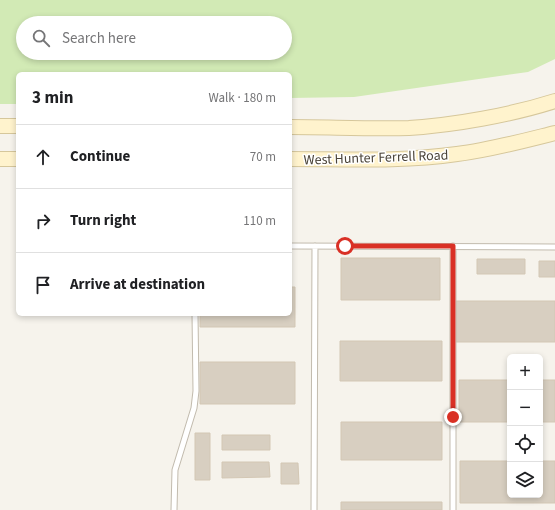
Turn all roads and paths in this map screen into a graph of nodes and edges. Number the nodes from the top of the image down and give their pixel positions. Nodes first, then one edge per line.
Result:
1 (555, 100) edge
2 (0, 126) edge
3 (16, 126) edge
4 (292, 127) edge
5 (555, 133) edge
6 (0, 159) edge
7 (16, 159) edge
8 (292, 159) edge
9 (292, 246) edge
10 (314, 246) junction
11 (453, 246) junction
12 (555, 247) edge
13 (195, 316) edge
14 (174, 510) edge
15 (314, 510) edge
16 (453, 510) edge

1 - 4 main road, West Hunter Ferrell Road
2 - 3 main road
5 - 8 main road, West Hunter Ferrell Road
6 - 7 main road
9 - 10 lane
10 - 11 lane
10 - 15 lane
11 - 12 lane
11 - 16 lane
13 - 14 lane

